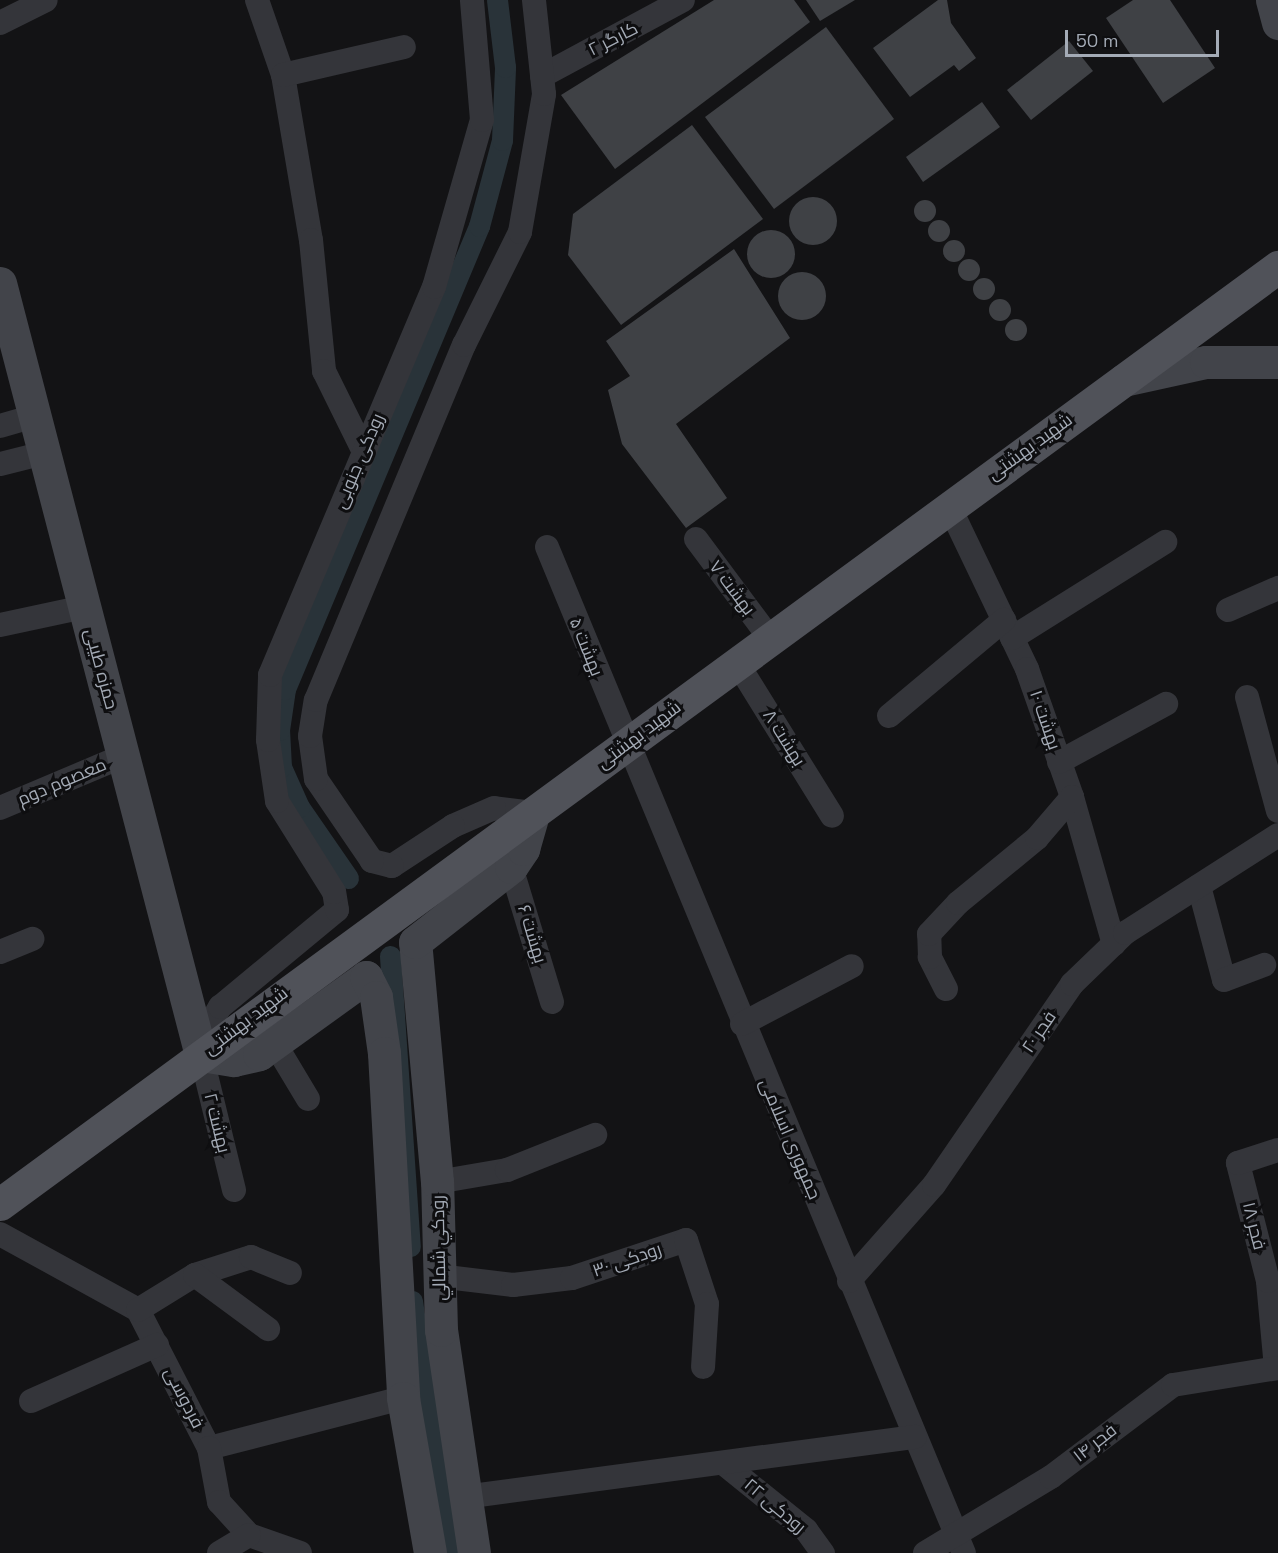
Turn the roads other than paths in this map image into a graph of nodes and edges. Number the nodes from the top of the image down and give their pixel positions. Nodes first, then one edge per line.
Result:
1 (46, 0) edge
2 (257, 0) edge
3 (472, 0) edge
4 (534, 0) edge
5 (683, 0) edge
6 (1272, 0) edge
7 (0, 23) edge
8 (1278, 23) edge
9 (404, 47) dead end
10 (283, 75) junction
11 (542, 76) junction
12 (1278, 267) edge
13 (0, 283) edge
14 (7, 342) edge
15 (1278, 362) edge
16 (1124, 380) junction
17 (35, 416) junction
18 (0, 426) edge
19 (363, 450) junction
20 (44, 453) junction
21 (0, 464) edge
22 (949, 506) junction
23 (696, 539) dead end
24 (1166, 542) dead end
25 (547, 547) dead end
26 (1278, 588) edge
27 (84, 607) junction
28 (1228, 610) dead end
29 (0, 625) edge
30 (1008, 629) junction
31 (769, 638) junction
32 (736, 661) junction
33 (1246, 696) dead end
34 (1166, 704) dead end
35 (889, 716) dead end
36 (626, 746) junction
37 (123, 756) junction
38 (1059, 762) junction
39 (1072, 797) junction
40 (0, 808) edge
41 (1278, 811) edge
42 (533, 813) junction
43 (832, 816) dead end
44 (1278, 835) edge
45 (512, 867) junction
46 (1199, 886) junction
47 (32, 939) dead end
48 (1113, 944) junction
49 (0, 952) edge
50 (1264, 964) dead end
51 (852, 966) dead end
52 (945, 988) dead end
53 (552, 1002) dead end
54 (742, 1024) junction
55 (275, 1044) junction
56 (212, 1047) junction
57 (308, 1099) dead end
58 (595, 1135) dead end
59 (1278, 1150) edge
60 (437, 1182) junction
61 (234, 1190) dead end
62 (0, 1204) edge
63 (0, 1234) edge
64 (290, 1273) dead end
65 (195, 1275) junction
66 (438, 1276) junction
67 (849, 1281) junction
68 (138, 1310) junction
69 (268, 1329) dead end
70 (156, 1345) junction
71 (704, 1367) dead end
72 (1277, 1368) edge
73 (403, 1398) junction
74 (31, 1401) dead end
75 (915, 1437) junction
76 (209, 1448) junction
77 (723, 1463) junction
78 (465, 1497) junction
79 (249, 1535) junction
80 (959, 1542) edge
81 (219, 1553) edge
82 (300, 1553) edge
83 (430, 1553) edge
84 (474, 1553) edge
85 (824, 1553) edge
86 (925, 1553) edge

1 - 7 street
2 - 10 street
3 - 19 street, رودکی جنوبی
4 - 11 street
5 - 11 street, کارگر ۲
6 - 8 street
9 - 10 street
10 - 19 street
11 - 42 street
12 - 16 main road, شهید بهشتی
13 - 14 street, حمزه طیبی
14 - 17 street, حمزه طیبی
15 - 16 street
16 - 22 main road, شهید بهشتی
17 - 18 street
17 - 20 street, حمزه طیبی
19 - 56 street, رودکی جنوبی
20 - 21 street
20 - 27 street, حمزه طیبی
22 - 30 street, بهشت ۱۰
22 - 31 main road, شهید بهشتی
23 - 31 street, بهشت ۷
24 - 30 street
25 - 36 street, بهشت ۵
26 - 28 street
27 - 29 street
27 - 37 street, حمزه طیبی
30 - 35 street
30 - 38 street, بهشت ۱۰
31 - 32 main road, شهید بهشتی
32 - 36 main road, شهید بهشتی
32 - 43 street, بهشت ۸
33 - 41 street
34 - 38 street
36 - 42 main road, شهید بهشتی
36 - 54 street, جمهوری اسلامی
37 - 40 street, معصوم دوم
37 - 56 street, حمزه طیبی
38 - 39 street, بهشت ۱۰
39 - 48 street, بهشت ۱۰
39 - 52 street
42 - 45 street
42 - 56 main road, شهید بهشتی
44 - 46 street, فجر ۲۰
45 - 53 street, بهشت ۶
45 - 60 street, رودکي شمالي
46 - 48 street, فجر ۲۰
46 - 50 street
47 - 49 street
48 - 67 street, فجر ۲۰
51 - 54 street
54 - 67 street, جمهوری اسلامی
55 - 56 street
55 - 57 street
55 - 73 street
56 - 61 street, بهشت ۲
56 - 62 main road, شهید بهشتی
58 - 60 street
59 - 72 street, فجر ۱۸
60 - 66 street, رودکي شمالي
63 - 68 street
64 - 65 street
65 - 68 street
65 - 69 street
66 - 71 street, رودکی ۳۰
66 - 78 street, رودکي شمالي
67 - 75 street, جمهوری اسلامی
68 - 70 street, فردوسی
70 - 74 street
70 - 76 street, فردوسی
72 - 80 street, فجر ۱۴
73 - 76 street, فردوسی
73 - 83 street
75 - 77 street
75 - 80 street, جمهوری اسلامی
76 - 79 street
77 - 78 street
77 - 85 street, رودکی ۲۲
78 - 84 street, رودکي شمالي
79 - 81 street
79 - 82 street
80 - 86 street, فجر ۱۴

